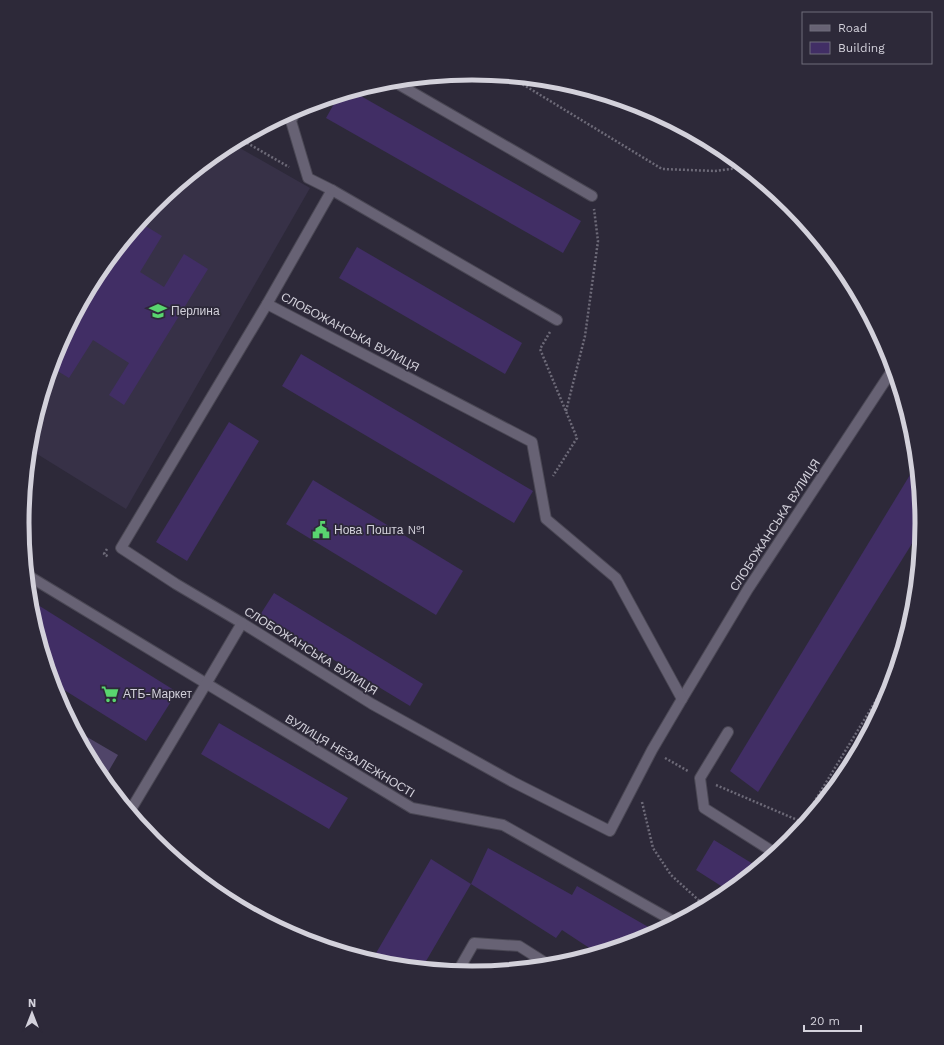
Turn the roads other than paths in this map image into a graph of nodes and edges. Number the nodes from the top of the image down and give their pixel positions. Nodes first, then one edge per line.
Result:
1 (400, 85) edge
2 (293, 117) edge
3 (332, 190) junction
4 (592, 196) road end
5 (267, 304) junction
6 (556, 320) road end
7 (889, 375) edge
8 (33, 579) edge
9 (242, 623) junction
10 (206, 684) junction
11 (682, 699) junction
12 (728, 732) dead end
13 (133, 807) edge
14 (770, 850) edge
15 (670, 919) edge
16 (541, 960) edge
17 (461, 966) edge

1 - 4 street
2 - 3 street
3 - 5 street, СЛОБОЖАНСЬКА ВУЛИЦЯ
3 - 6 street
5 - 9 street, СЛОБОЖАНСЬКА ВУЛИЦЯ
5 - 11 street, СЛОБОЖАНСЬКА ВУЛИЦЯ
7 - 11 street, СЛОБОЖАНСЬКА ВУЛИЦЯ
8 - 10 street, ВУЛИЦЯ НЕЗАЛЕЖНОСТІ
9 - 10 street
9 - 11 street, СЛОБОЖАНСЬКА ВУЛИЦЯ
10 - 13 street
10 - 15 street, ВУЛИЦЯ НЕЗАЛЕЖНОСТІ
12 - 14 street
16 - 17 street

